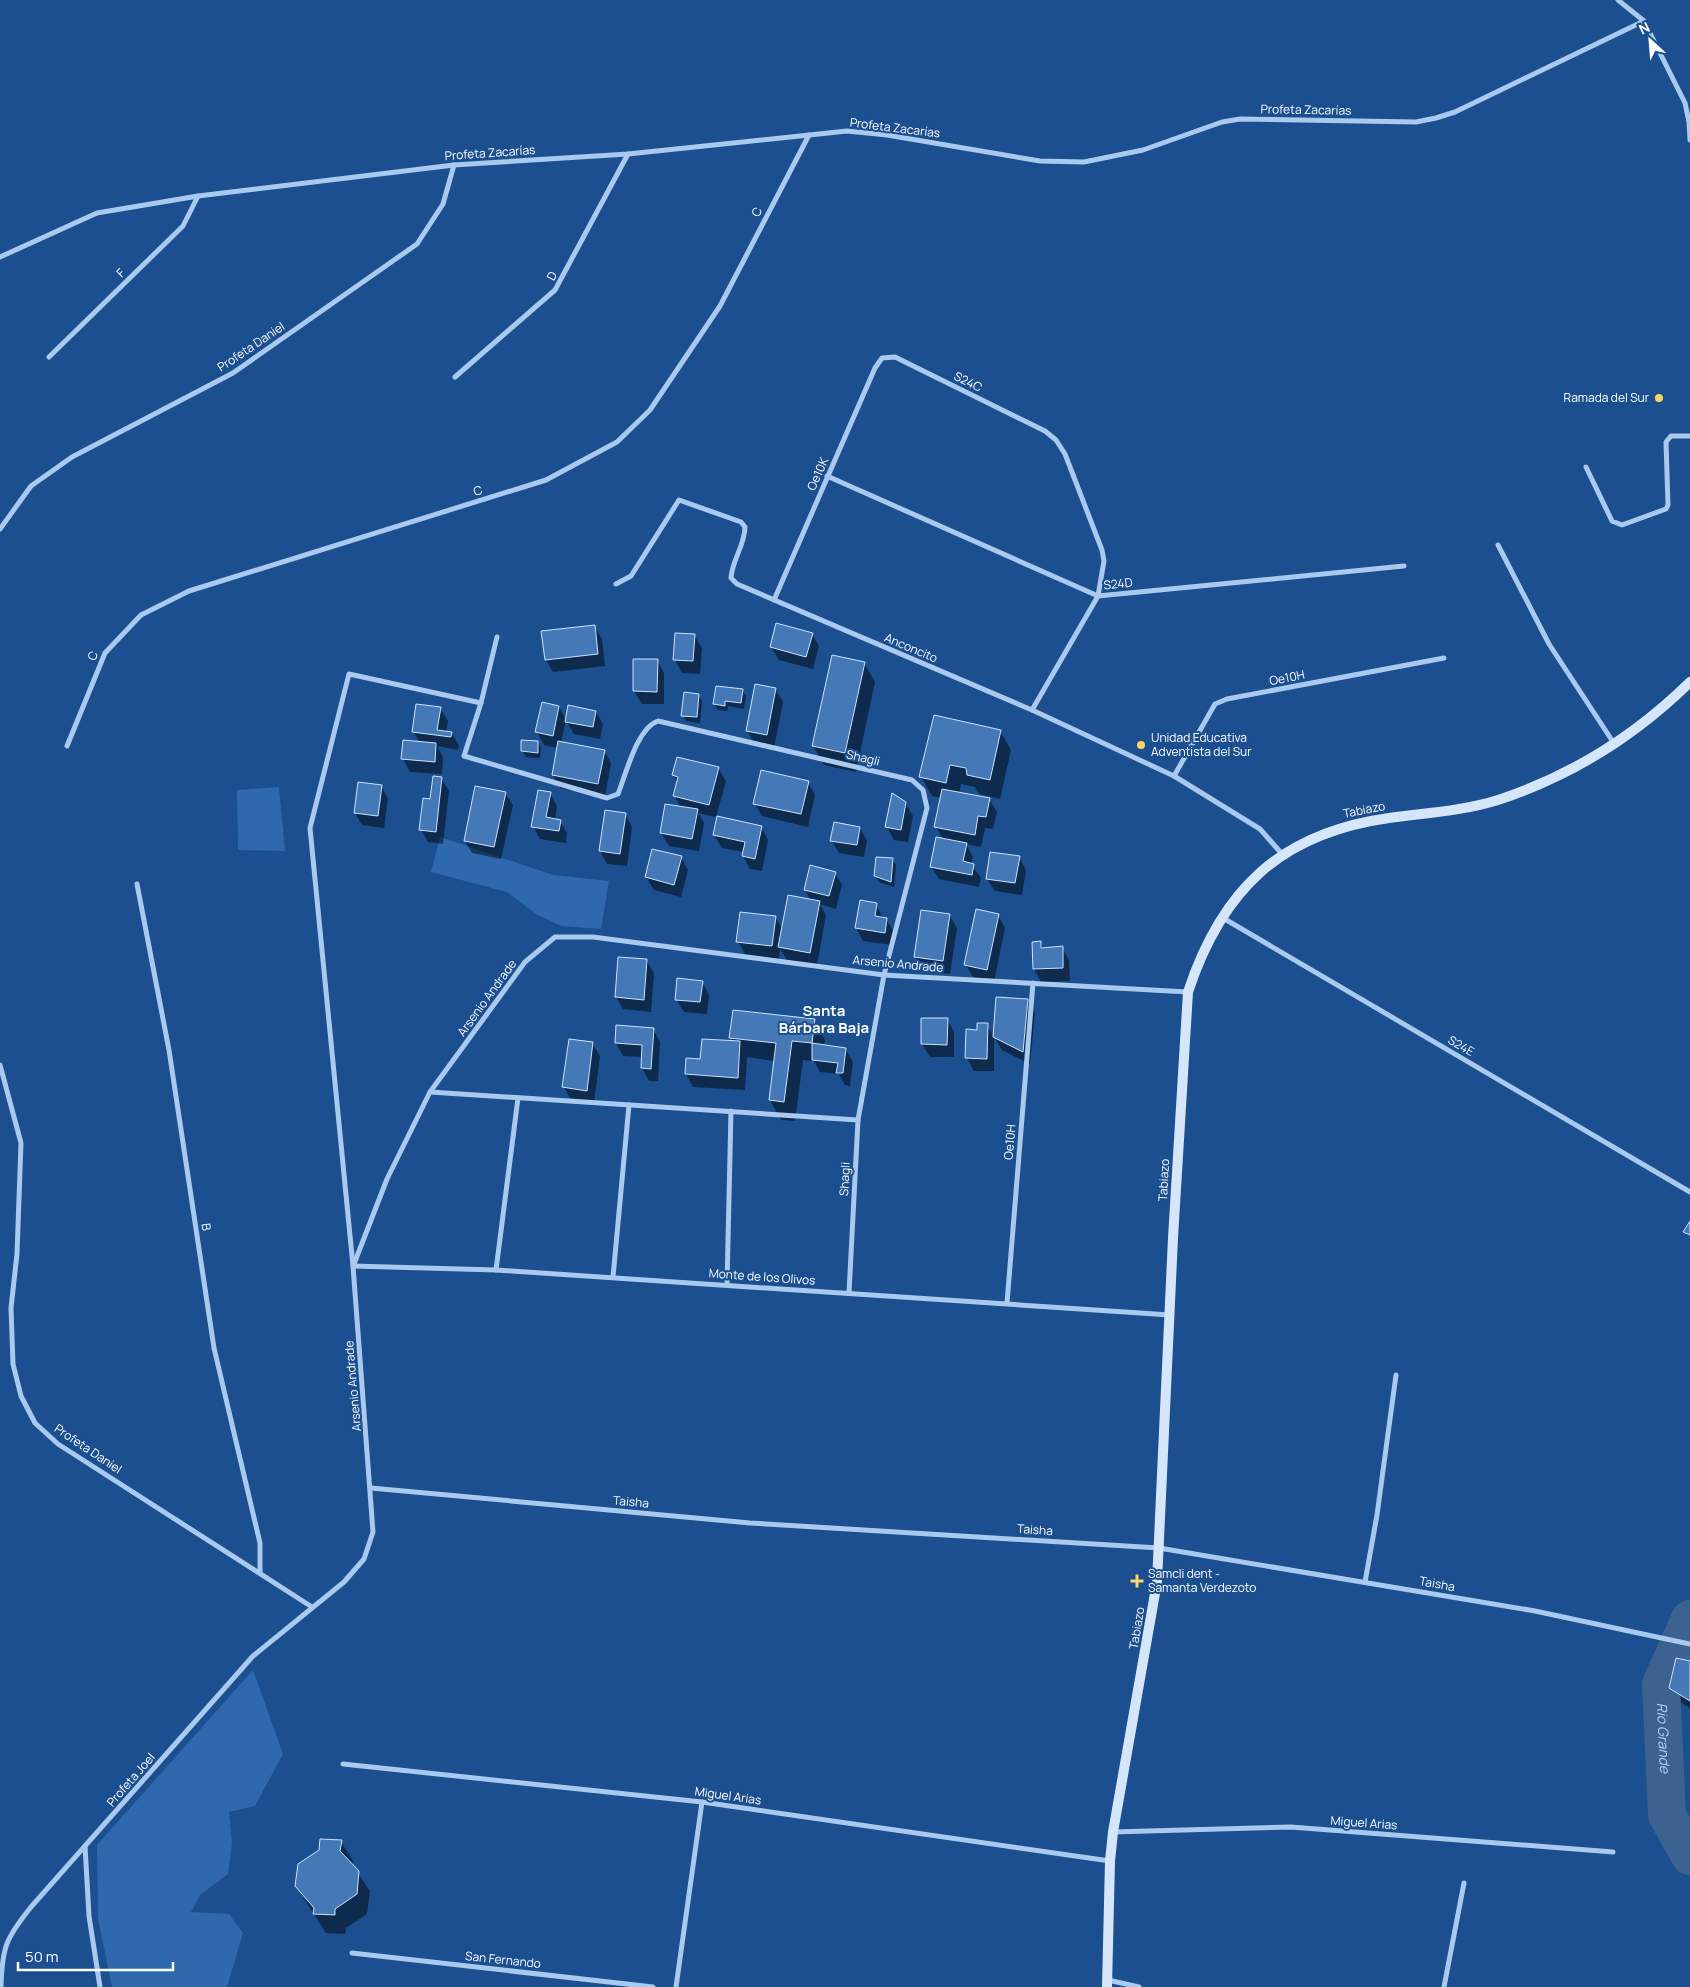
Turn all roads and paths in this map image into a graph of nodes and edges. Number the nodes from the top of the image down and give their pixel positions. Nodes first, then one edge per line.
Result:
1 (1618, 0) edge
2 (1644, 21) junction
3 (809, 134) junction
4 (1690, 140) edge
5 (628, 154) junction
6 (454, 165) junction
7 (198, 196) junction
8 (0, 257) edge
9 (49, 357) dead end
10 (882, 358) joint
11 (455, 377) dead end
12 (1690, 436) edge
13 (1586, 467) dead end
14 (828, 476) junction
15 (0, 529) edge
16 (1498, 544) dead end
17 (1404, 566) dead end
18 (616, 584) dead end
19 (1098, 596) junction
20 (774, 600) junction
21 (497, 637) dead end
22 (1444, 658) dead end
23 (1690, 682) edge
24 (481, 703) junction
25 (1032, 710) junction
26 (1615, 745) junction
27 (66, 746) dead end
28 (1174, 776) junction
29 (1282, 854) junction
30 (136, 884) dead end
31 (1223, 918) junction
32 (884, 975) junction
33 (1033, 983) junction
34 (1188, 992) junction
35 (0, 1066) edge
36 (430, 1092) junction
37 (518, 1098) junction
38 (630, 1105) junction
39 (731, 1111) junction
40 (858, 1120) junction
41 (1690, 1192) edge
42 (353, 1266) junction
43 (496, 1270) junction
44 (613, 1277) junction
45 (727, 1285) junction
46 (849, 1293) junction
47 (1007, 1303) junction
48 (1170, 1315) junction
49 (1396, 1375) dead end
50 (371, 1488) junction
51 (1159, 1548) junction
52 (260, 1572) junction
53 (1365, 1582) junction
54 (312, 1607) junction
55 (1690, 1644) edge
56 (343, 1764) dead end
57 (702, 1802) junction
58 (1113, 1832) junction
59 (85, 1846) junction
60 (1612, 1852) dead end
61 (1110, 1861) junction
62 (1464, 1883) dead end
63 (352, 1953) dead end
64 (1107, 1984) edge
65 (0, 1987) edge
66 (100, 1987) edge
67 (653, 1987) edge
68 (676, 1987) edge
69 (1139, 1987) edge
70 (1444, 1987) edge

1 - 2 street
2 - 3 street, Profeta Zacarías
2 - 4 street
3 - 5 street, Profeta Zacarías
3 - 27 street, C
5 - 6 street, Profeta Zacarías
5 - 11 street, D
6 - 7 street, Profeta Zacarías
6 - 15 street, Profeta Daniel
7 - 8 street, Profeta Zacarías
7 - 9 street, F
10 - 14 street, Oe10K
10 - 19 street, S24C
12 - 13 street
14 - 19 street, S24D
14 - 20 street, Oe10K
16 - 26 street
17 - 19 street, S24D
18 - 20 street, Anconcito
19 - 25 street
20 - 25 street, Anconcito
21 - 24 street, Shagli
22 - 28 street, Oe10H
23 - 26 street, Tabiazo
24 - 32 street, Shagli
24 - 42 street
25 - 28 street, Anconcito
26 - 29 street, Tabiazo
28 - 29 street, Anconcito
29 - 31 street, Tabiazo
30 - 52 street, B
31 - 34 street, Tabiazo
31 - 41 street, S24E
32 - 33 street, Arsenio Andrade
32 - 36 street, Arsenio Andrade
32 - 40 street, Shagli
33 - 34 street, Arsenio Andrade
33 - 47 street, Oe10H
34 - 48 street, Tabiazo
35 - 52 street, Profeta Daniel
36 - 37 street
36 - 42 street, Arsenio Andrade
37 - 38 street
37 - 43 street
38 - 39 street
38 - 44 street
39 - 40 street
39 - 45 street
40 - 46 street, Shagli
42 - 43 street, Monte de los Olivos
42 - 50 street, Arsenio Andrade
43 - 44 street, Monte de los Olivos
44 - 45 street, Monte de los Olivos
45 - 46 street, Monte de los Olivos
46 - 47 street, Monte de los Olivos
47 - 48 street, Monte de los Olivos
48 - 51 street, Tabiazo
49 - 53 street
50 - 51 street, Taisha
50 - 54 street, Arsenio Andrade
51 - 53 street, Taisha
51 - 58 street, Tabiazo
52 - 54 street, Profeta Daniel
53 - 55 street, Taisha
54 - 59 street, Profeta Joel
56 - 57 street, Miguel Arias
57 - 61 street, Miguel Arias
57 - 68 street
58 - 60 street, Miguel Arias
58 - 61 street, Tabiazo
59 - 65 street, Profeta Joel
59 - 66 street
61 - 64 street, Tabiazo
62 - 70 street
63 - 67 street, San Fernando
64 - 69 street

